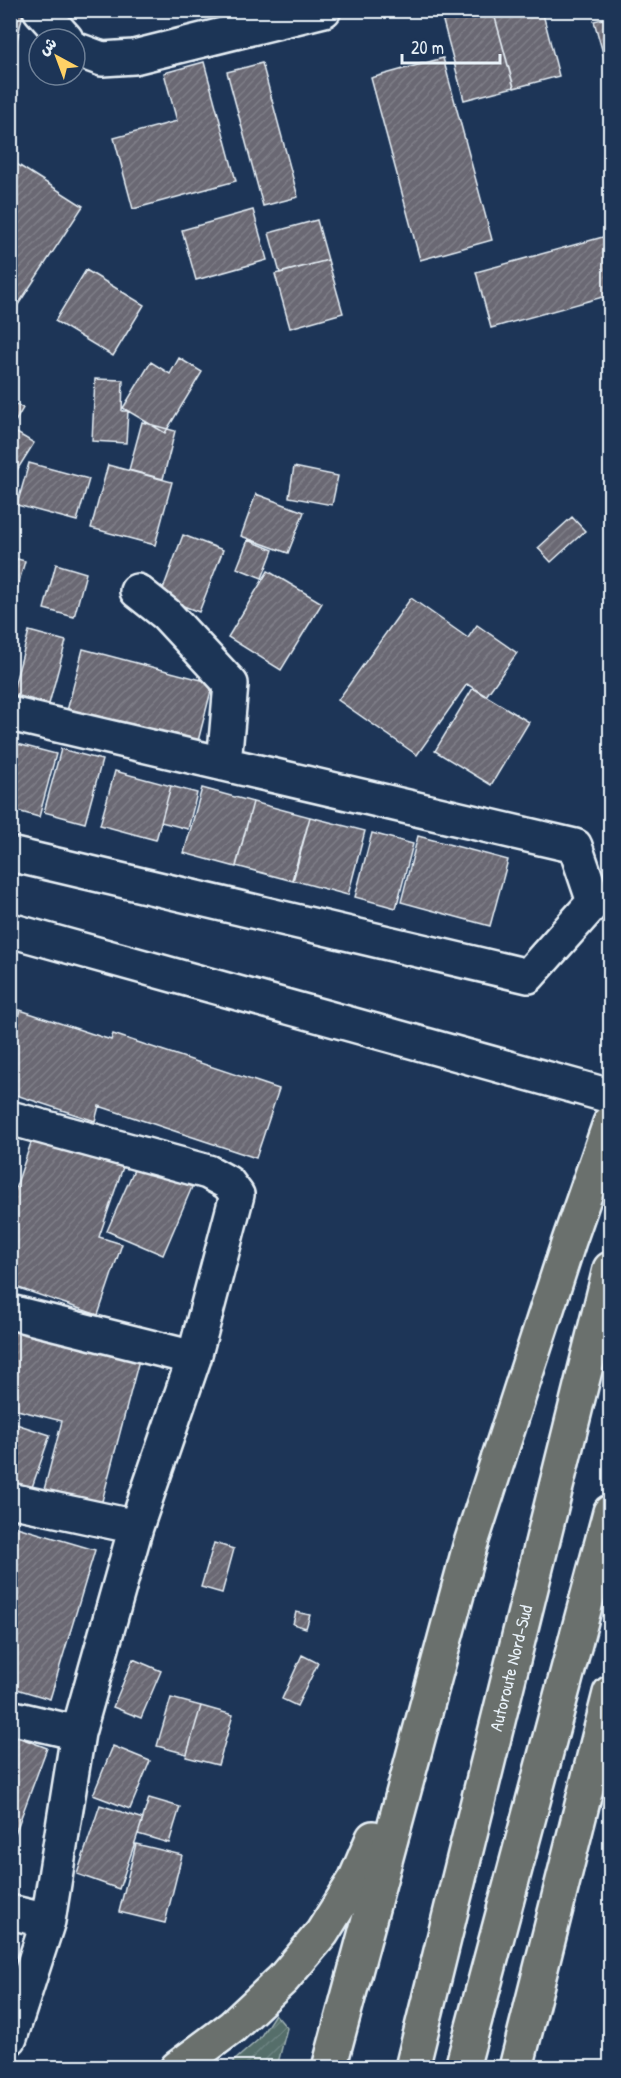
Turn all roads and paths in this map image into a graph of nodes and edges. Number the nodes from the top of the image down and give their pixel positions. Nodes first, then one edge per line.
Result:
1 (40, 10) edge
2 (324, 10) edge
3 (55, 27) edge
4 (87, 53) edge
5 (137, 591) dead end
6 (10, 714) edge
7 (224, 764) junction
8 (10, 855) edge
9 (10, 930) edge
10 (610, 1096) edge
11 (10, 1118) edge
12 (610, 1123) edge
13 (610, 1269) edge
14 (10, 1312) edge
15 (194, 1358) junction
16 (10, 1500) edge
17 (610, 1512) edge
18 (136, 1527) junction
19 (470, 1546) junction
20 (610, 1693) edge
21 (10, 1717) edge
22 (78, 1733) junction
23 (10, 1912) edge
24 (48, 1922) junction
25 (531, 2006) junction
26 (10, 2038) edge
27 (177, 2067) edge
28 (328, 2067) edge
29 (412, 2067) edge
30 (462, 2067) edge
31 (516, 2067) edge
32 (540, 2067) edge

1 - 3 street
2 - 4 street
5 - 7 street
6 - 7 street
7 - 8 street
9 - 10 street
11 - 15 street
12 - 19 highway
13 - 29 highway, Autoroute Nord-Sud
14 - 15 street
15 - 18 street
16 - 18 street
17 - 30 highway
18 - 22 street
19 - 27 highway
19 - 28 highway
20 - 25 highway
21 - 22 street
22 - 24 street
23 - 24 street
24 - 26 street
25 - 31 highway
25 - 32 highway

